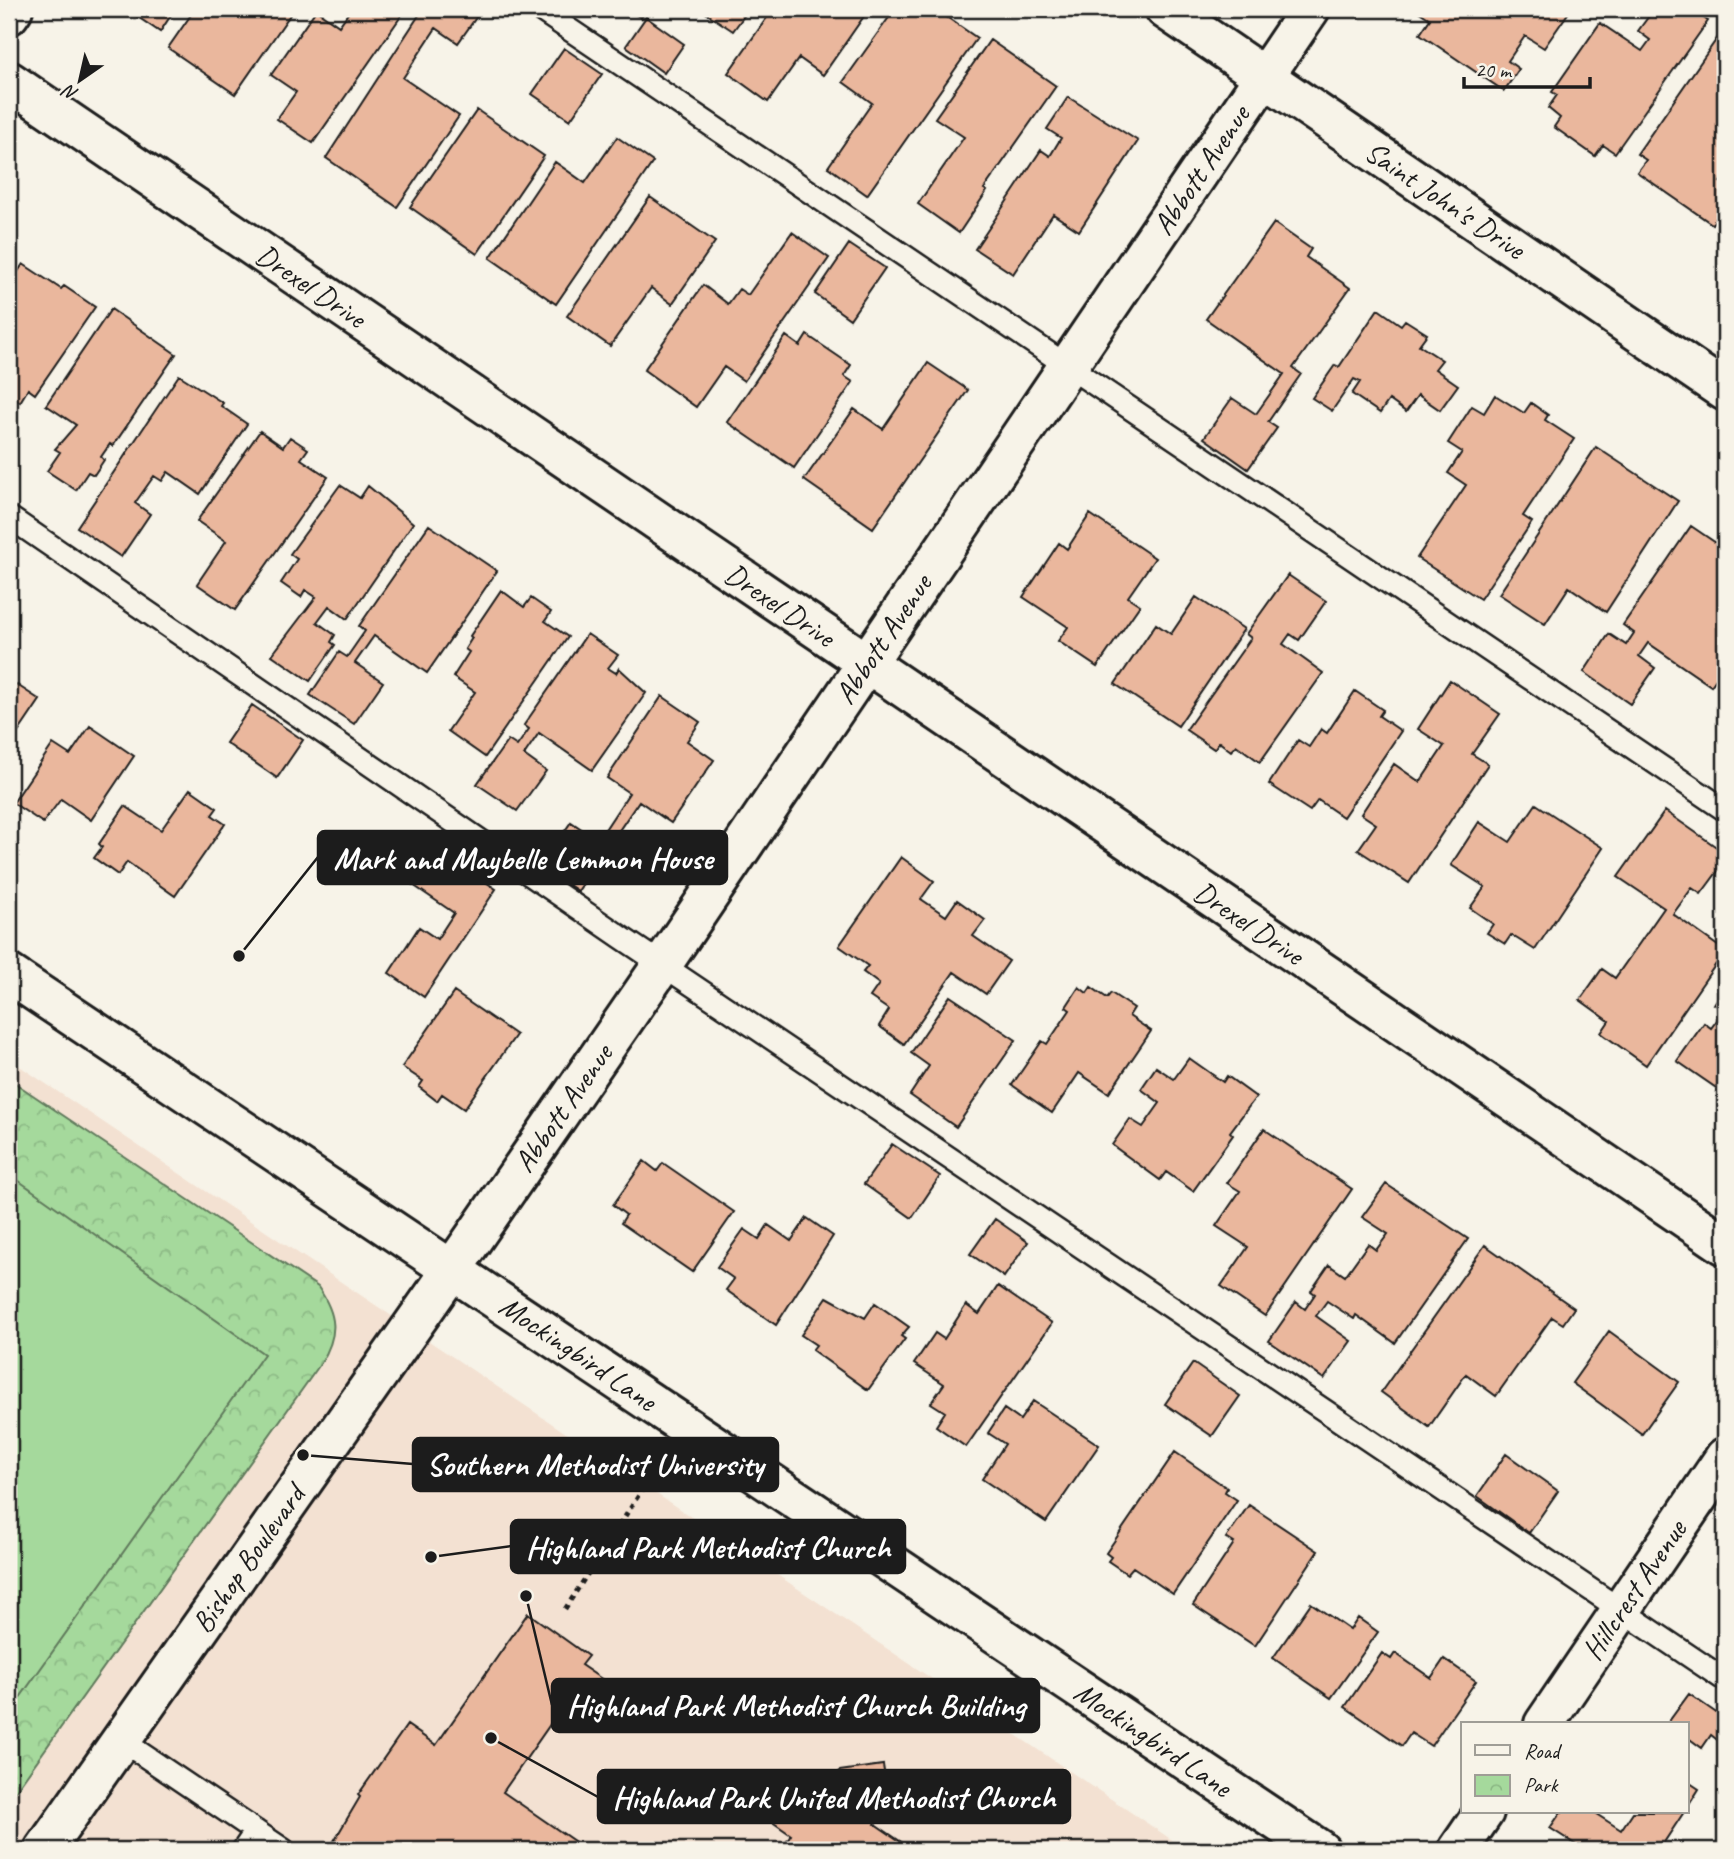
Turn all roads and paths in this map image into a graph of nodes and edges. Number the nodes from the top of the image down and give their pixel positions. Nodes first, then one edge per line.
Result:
1 (13, 9) edge
2 (539, 9) edge
3 (1165, 9) edge
4 (1310, 9) edge
5 (9, 15) edge
6 (1264, 77) junction
7 (9, 81) edge
8 (1068, 366) junction
9 (1725, 391) edge
10 (9, 517) edge
11 (867, 664) junction
12 (1725, 810) edge
13 (662, 965) junction
14 (9, 974) edge
15 (1725, 1245) edge
16 (453, 1268) junction
17 (1725, 1457) edge
18 (657, 1467) dead end
19 (565, 1609) dead end
20 (1622, 1609) junction
21 (1725, 1680) edge
22 (1545, 1722) edge
23 (121, 1741) junction
24 (1483, 1814) edge
25 (256, 1831) junction
26 (44, 1850) edge
27 (243, 1850) edge
28 (284, 1850) edge
29 (1320, 1850) edge
30 (1458, 1850) edge

1 - 5 street
2 - 8 lane
3 - 6 street, Saint John's Drive
4 - 6 street, Abbott Avenue
6 - 8 street, Abbott Avenue
6 - 9 street, Saint John's Drive
7 - 11 street, Drexel Drive
8 - 11 street, Abbott Avenue
8 - 12 lane
10 - 13 lane
11 - 13 street, Abbott Avenue
11 - 15 street, Drexel Drive
13 - 16 street, Abbott Avenue
13 - 20 lane
14 - 16 street, Mockingbird Lane
16 - 23 street, Bishop Boulevard
16 - 29 street, Mockingbird Lane
17 - 20 street, Hillcrest Avenue
18 - 19 path
20 - 21 lane
20 - 22 street, Hillcrest Avenue
23 - 25 lane
23 - 26 street, Bishop Boulevard
24 - 30 street
25 - 27 lane
25 - 28 lane

